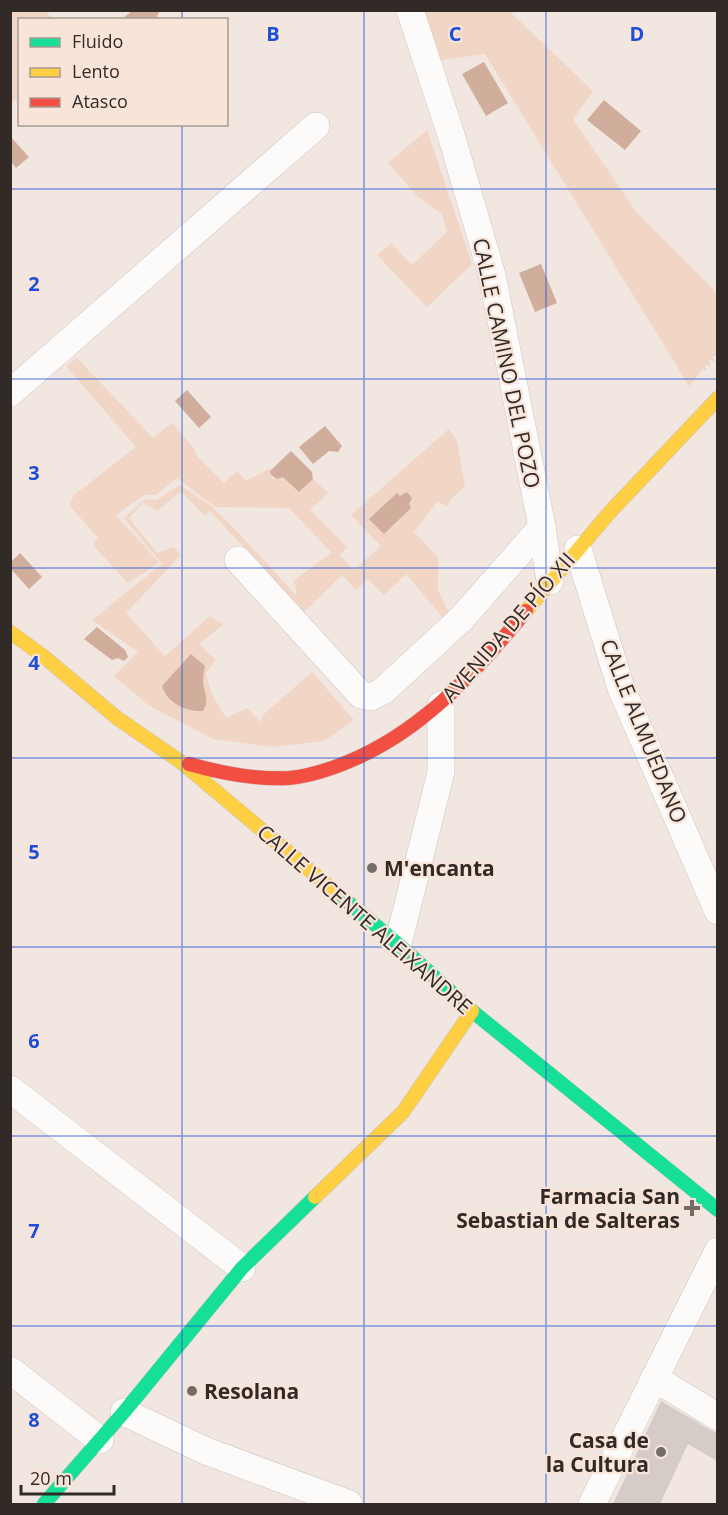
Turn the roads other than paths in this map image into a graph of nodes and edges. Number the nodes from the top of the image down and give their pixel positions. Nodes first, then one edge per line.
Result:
1 (410, 10) edge
2 (316, 126) dead end
3 (10, 393) edge
4 (717, 398) edge
5 (542, 527) junction
6 (578, 549) junction
7 (238, 560) dead end
8 (550, 581) junction
9 (10, 632) edge
10 (441, 705) junction
11 (181, 762) junction
12 (717, 911) edge
13 (398, 944) junction
14 (472, 1011) junction
15 (10, 1089) edge
16 (717, 1210) edge
17 (717, 1251) edge
18 (242, 1268) junction
19 (10, 1370) edge
20 (654, 1378) junction
21 (124, 1412) junction
22 (717, 1416) edge
23 (100, 1440) junction
24 (44, 1504) edge
25 (349, 1504) edge
26 (592, 1504) edge

1 - 5 street, CALLE CAMINO DEL POZO
2 - 3 street
4 - 6 street, AVENIDA DE PÍO XII
5 - 7 street
5 - 8 street, CALLE CAMINO DEL POZO
6 - 8 street, AVENIDA DE PÍO XII
6 - 12 street, CALLE ALMUEDANO
8 - 10 street, AVENIDA DE PÍO XII
9 - 11 street, CALLE VICENTE ALEIXANDRE
10 - 11 street, AVENIDA DE PÍO XII
10 - 13 street
11 - 13 street, CALLE VICENTE ALEIXANDRE
13 - 14 street, CALLE VICENTE ALEIXANDRE
14 - 16 street, CALLE VICENTE ALEIXANDRE
14 - 18 street
15 - 18 street
17 - 20 street
18 - 21 street
19 - 23 street
20 - 22 street
20 - 26 street
21 - 23 street
21 - 25 street
23 - 24 street

